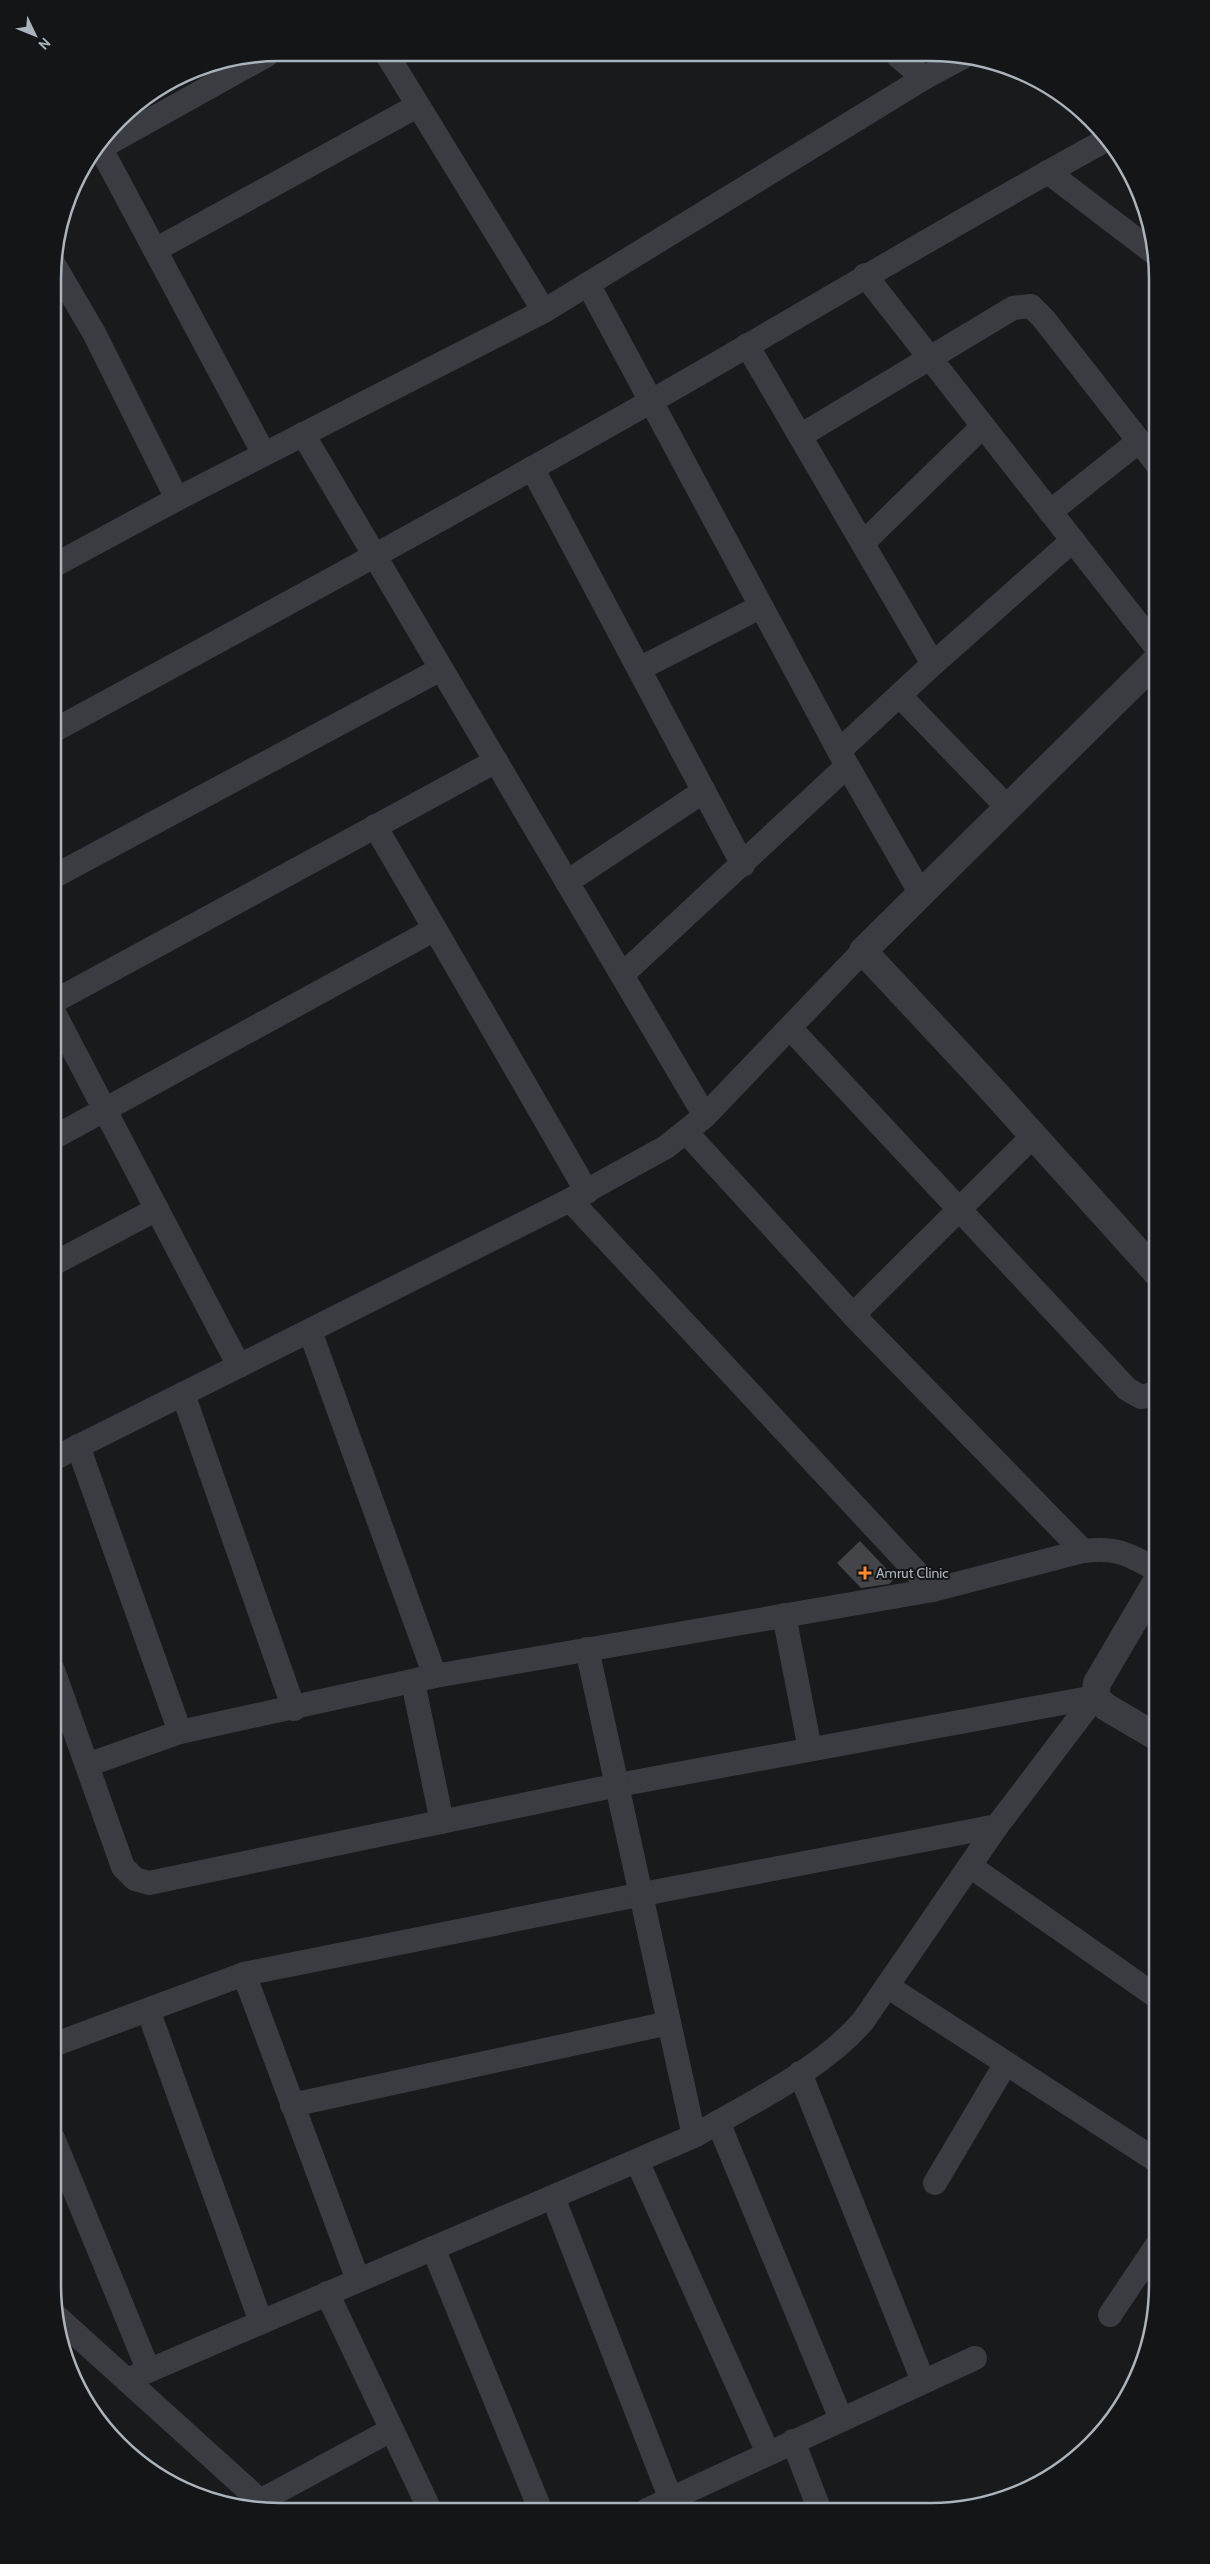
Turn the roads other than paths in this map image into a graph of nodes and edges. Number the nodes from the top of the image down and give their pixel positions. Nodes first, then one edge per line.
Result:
1 (391, 61) edge
2 (904, 61) edge
3 (252, 63) edge
4 (953, 63) edge
5 (924, 78) junction
6 (417, 106) junction
7 (109, 142) edge
8 (1101, 143) edge
9 (102, 151) edge
10 (1048, 172) junction
11 (1147, 247) edge
12 (155, 250) junction
13 (865, 276) junction
14 (61, 277) edge
15 (588, 284) junction
16 (544, 311) junction
17 (747, 345) junction
18 (929, 357) junction
19 (649, 403) junction
20 (983, 426) junction
21 (303, 434) junction
22 (800, 436) junction
23 (1139, 440) junction
24 (1149, 453) edge
25 (264, 454) junction
26 (532, 468) junction
27 (178, 499) junction
28 (1050, 512) junction
29 (1073, 540) junction
30 (862, 543) junction
31 (375, 556) junction
32 (61, 562) edge
33 (760, 607) junction
34 (1149, 638) edge
35 (933, 664) junction
36 (1149, 668) edge
37 (441, 669) junction
38 (639, 669) junction
39 (900, 696) junction
40 (61, 727) edge
41 (843, 759) junction
42 (496, 762) junction
43 (704, 791) junction
44 (1008, 808) junction
45 (375, 826) junction
46 (743, 864) junction
47 (61, 873) edge
48 (567, 882) junction
49 (921, 894) junction
50 (435, 929) junction
51 (863, 951) junction
52 (622, 975) junction
53 (61, 998) edge
54 (61, 1026) edge
55 (790, 1028) junction
56 (105, 1110) junction
57 (705, 1116) junction
58 (686, 1132) junction
59 (61, 1134) edge
60 (1033, 1136) junction
61 (578, 1196) junction
62 (157, 1209) junction
63 (960, 1209) junction
64 (61, 1260) edge
65 (1149, 1264) edge
66 (852, 1315) junction
67 (310, 1330) junction
68 (239, 1366) junction
69 (183, 1394) junction
70 (1149, 1395) edge
71 (78, 1446) junction
72 (61, 1455) edge
73 (1083, 1551) junction
74 (1149, 1566) edge
75 (933, 1590) junction
76 (1149, 1595) edge
77 (784, 1615) junction
78 (588, 1649) junction
79 (435, 1676) junction
80 (413, 1682) junction
81 (61, 1692) edge
82 (1095, 1697) junction
83 (294, 1709) junction
84 (180, 1732) junction
85 (1149, 1732) edge
86 (810, 1749) junction
87 (87, 1765) junction
88 (618, 1785) junction
89 (442, 1822) junction
90 (997, 1826) junction
91 (970, 1866) junction
92 (643, 1894) junction
93 (244, 1974) junction
94 (887, 1986) junction
95 (1149, 1991) edge
96 (148, 2010) junction
97 (669, 2023) junction
98 (61, 2042) edge
99 (1006, 2063) junction
100 (800, 2073) junction
101 (292, 2105) junction
102 (718, 2122) junction
103 (694, 2136) junction
104 (1149, 2156) edge
105 (61, 2160) edge
106 (637, 2161) junction
107 (935, 2183) dead end
108 (553, 2197) junction
109 (432, 2248) junction
110 (1149, 2257) edge
111 (358, 2280) junction
112 (327, 2293) junction
113 (1110, 2315) dead end
114 (261, 2322) junction
115 (65, 2325) edge
116 (975, 2358) dead end
117 (148, 2369) junction
118 (127, 2380) junction
119 (924, 2381) junction
120 (841, 2419) junction
121 (391, 2430) junction
122 (792, 2441) junction
123 (768, 2453) junction
124 (260, 2502) edge
125 (266, 2502) edge
126 (427, 2503) edge
127 (538, 2503) edge
128 (673, 2503) edge
129 (675, 2503) edge
130 (817, 2503) edge

1 - 6 street
2 - 5 street
3 - 7 street
4 - 5 street
5 - 15 street
6 - 12 street
6 - 16 street
8 - 10 street
9 - 12 street
10 - 11 street
10 - 13 street
12 - 25 street
13 - 17 street
13 - 18 street
14 - 27 street
15 - 16 street
15 - 19 street
16 - 21 street
17 - 19 street
17 - 22 street
18 - 20 street
18 - 22 street
18 - 23 street
19 - 26 street
19 - 33 street
20 - 28 street
20 - 30 street
21 - 25 street
21 - 31 street
22 - 30 street
23 - 24 street
23 - 28 street
25 - 27 street
26 - 31 street
26 - 38 street
27 - 32 street
28 - 29 street
29 - 34 street
29 - 35 street
30 - 35 street
31 - 37 street
31 - 40 street
33 - 38 street
33 - 41 street
35 - 39 street
36 - 44 street
37 - 42 street
37 - 47 street
38 - 43 street
39 - 41 street
39 - 44 street
41 - 46 street
41 - 49 street
42 - 45 street
42 - 48 street
43 - 46 street
43 - 48 street
44 - 49 street
45 - 50 street
45 - 53 street
46 - 52 street
48 - 52 street
49 - 51 street
50 - 56 street
50 - 61 street
51 - 55 street
51 - 60 street
52 - 57 street
54 - 56 street
55 - 57 street
55 - 63 street
56 - 59 street
56 - 62 street
57 - 58 street
58 - 61 street
58 - 66 street
60 - 63 street
60 - 65 street
61 - 67 street
61 - 75 street
62 - 64 street
62 - 68 street
63 - 66 street
63 - 70 street
66 - 73 street
67 - 68 street
67 - 79 street
68 - 69 street
69 - 71 street
69 - 83 street
71 - 72 street
71 - 84 street
73 - 74 street
73 - 75 street
75 - 77 street
76 - 82 street
77 - 78 street
77 - 86 street
78 - 79 street
78 - 88 street
79 - 80 street
80 - 83 street
80 - 89 street
81 - 87 street
82 - 85 street
82 - 86 street
82 - 90 street
83 - 84 street
84 - 87 street
86 - 88 street
87 - 89 street
88 - 89 street
88 - 92 street
90 - 91 street
90 - 92 street
91 - 94 street
91 - 95 street
92 - 93 street
92 - 97 street
93 - 96 street
93 - 101 street
94 - 99 street
94 - 100 street
96 - 98 street
96 - 114 street
97 - 101 street
97 - 103 street
99 - 104 street
99 - 107 street
100 - 102 street
100 - 119 street
101 - 111 street
102 - 103 street
102 - 120 street
103 - 106 street
105 - 117 street
106 - 108 street
106 - 123 street
108 - 109 street
108 - 128 street
109 - 111 street
109 - 127 street
110 - 113 street
111 - 112 street
112 - 114 street
112 - 121 street
114 - 117 street
115 - 118 street
116 - 119 street
117 - 118 street
118 - 124 street
119 - 120 street
120 - 122 street
121 - 125 street
121 - 126 street
122 - 123 street
122 - 130 street
123 - 129 street

